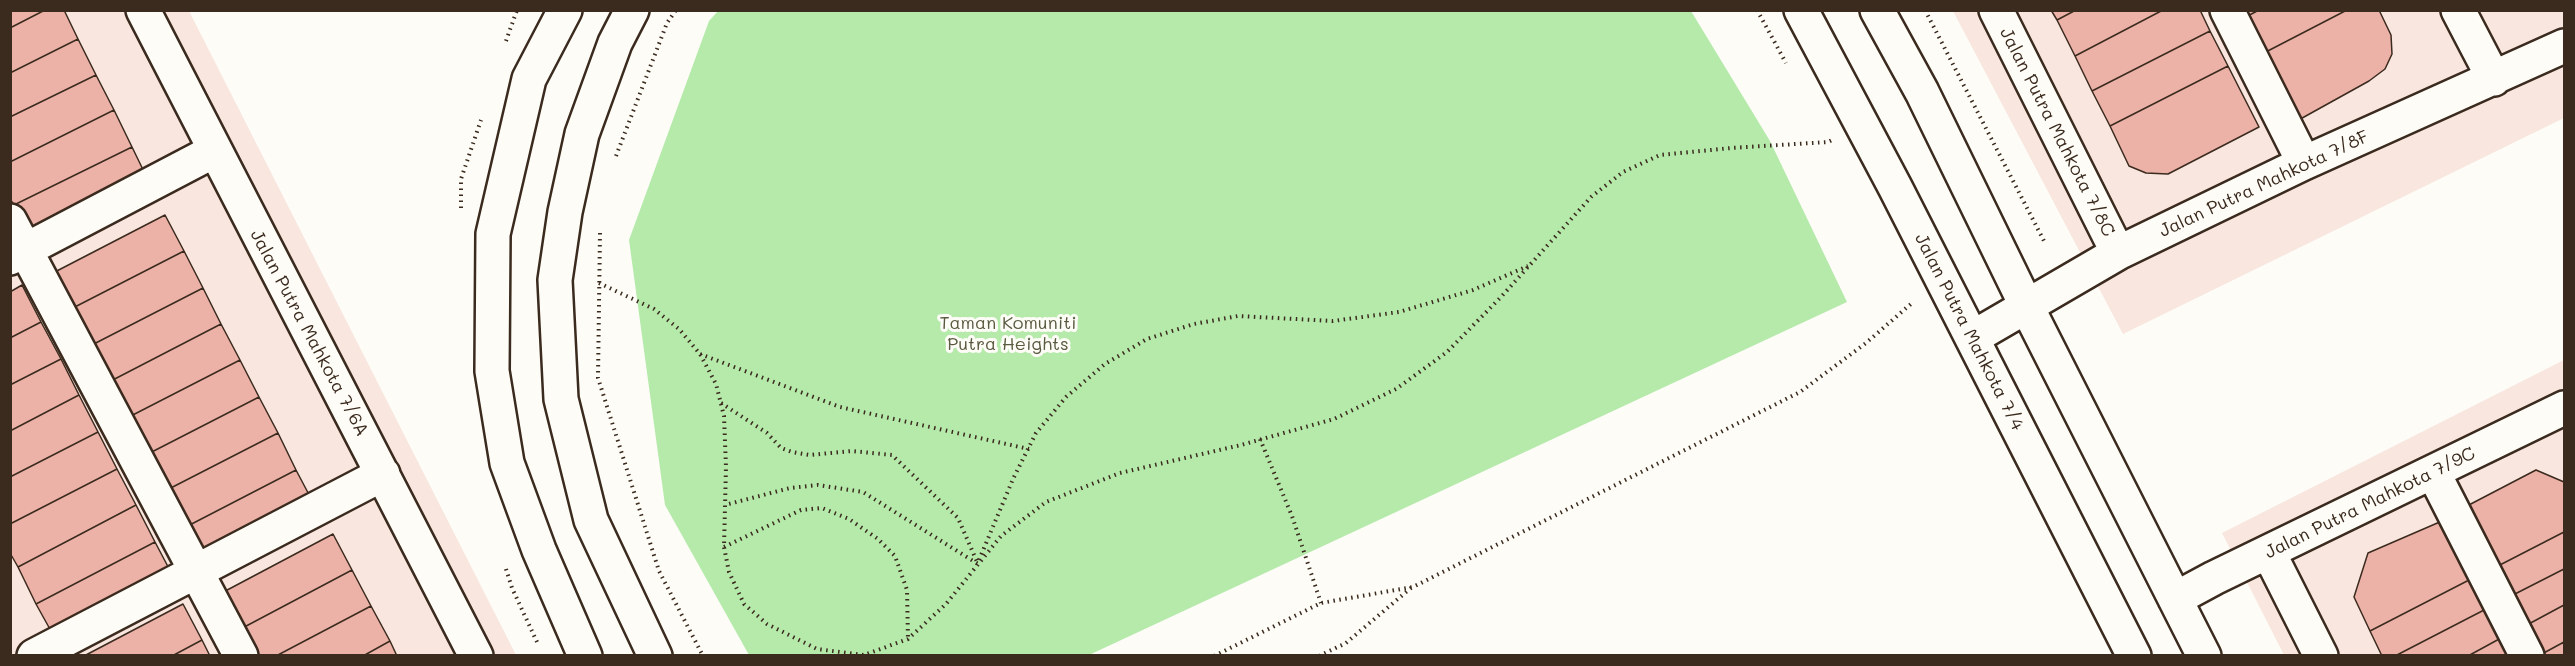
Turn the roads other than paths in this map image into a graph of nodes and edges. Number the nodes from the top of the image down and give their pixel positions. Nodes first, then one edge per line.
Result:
1 (143, 10) edge
2 (565, 10) edge
3 (632, 10) edge
4 (1801, 10) edge
5 (1877, 10) edge
6 (1996, 10) edge
7 (2227, 10) edge
8 (2458, 10) edge
9 (2565, 46) edge
10 (2494, 79) junction
11 (214, 151) junction
12 (2304, 162) junction
13 (10, 221) edge
14 (2118, 253) junction
15 (18, 254) edge
16 (2026, 307) junction
17 (1972, 339) junction
18 (2565, 408) edge
19 (2433, 472) junction
20 (383, 474) junction
21 (2269, 553) junction
22 (196, 571) junction
23 (2175, 599) junction
24 (34, 656) edge
25 (241, 656) edge
26 (476, 656) edge
27 (585, 656) edge
28 (655, 656) edge
29 (2134, 656) edge
30 (2204, 656) edge
31 (2321, 656) edge
32 (2526, 656) edge

1 - 11 street, Jalan Putra Mahkota 7/6A
2 - 27 street
3 - 28 street
4 - 17 street, Jalan Putra Mahkota 7/4
5 - 16 street
6 - 14 street, Jalan Putra Mahkota 7/8C
7 - 12 street
8 - 10 street
9 - 10 street, Jalan Putra Mahkota 7/8F
10 - 12 street, Jalan Putra Mahkota 7/8F
11 - 15 street
11 - 20 street, Jalan Putra Mahkota 7/6A
12 - 14 street, Jalan Putra Mahkota 7/8F
13 - 15 street
14 - 16 street, Jalan Putra Mahkota 7/8F
15 - 22 street
16 - 17 street, Jalan Putra Mahkota 7/8F
16 - 23 street
17 - 29 street, Jalan Putra Mahkota 7/4
18 - 19 street, Jalan Putra Mahkota 7/9C
19 - 21 street, Jalan Putra Mahkota 7/9C
19 - 32 street
20 - 22 street
20 - 26 street, Jalan Putra Mahkota 7/6A
21 - 23 street, Jalan Putra Mahkota 7/9C
21 - 31 street
22 - 24 street
22 - 25 street
23 - 30 street

